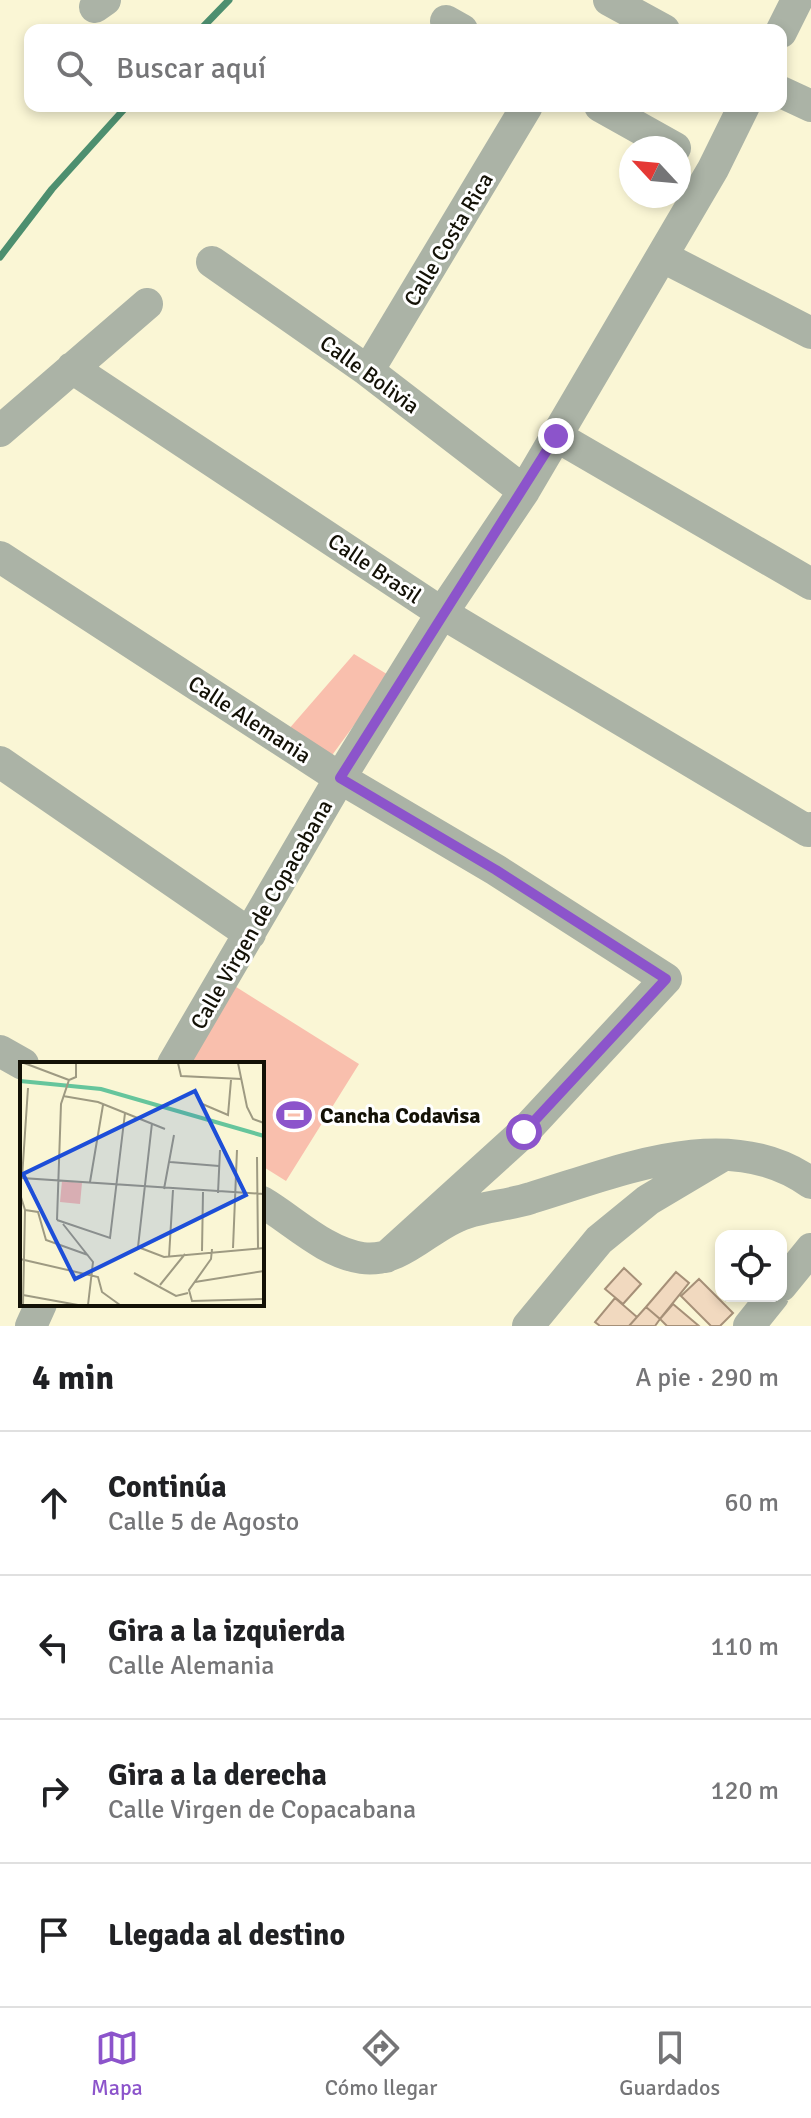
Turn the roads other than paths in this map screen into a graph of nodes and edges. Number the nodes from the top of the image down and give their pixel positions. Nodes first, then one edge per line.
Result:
1 (609, 0) edge
2 (797, 0) edge
3 (653, 24) edge
4 (785, 24) edge
5 (787, 95) edge
6 (811, 106) edge
7 (523, 112) edge
8 (611, 112) edge
9 (741, 112) edge
10 (654, 136) edge
11 (691, 157) edge
12 (713, 169) junction
13 (663, 257) junction
14 (212, 262) dead end
15 (147, 304) dead end
16 (811, 333) edge
17 (72, 368) junction
18 (368, 371) junction
19 (0, 431) edge
20 (556, 436) junction
21 (524, 491) junction
22 (0, 557) edge
23 (811, 584) edge
24 (442, 613) junction
25 (0, 762) edge
26 (340, 778) junction
27 (810, 830) edge
28 (250, 934) junction
29 (0, 1051) edge
30 (20, 1062) edge
31 (174, 1062) edge
32 (724, 1154) junction
33 (811, 1183) edge
34 (264, 1203) edge
35 (811, 1249) edge
36 (386, 1257) junction
37 (787, 1279) edge
38 (768, 1302) edge
39 (40, 1306) edge
40 (31, 1326) edge
41 (528, 1326) edge
42 (749, 1326) edge

1 - 3 street
2 - 4 street
5 - 6 street
7 - 18 street, Calle Costa Rica
8 - 10 street
9 - 12 street, Calle Virgen de Copacabana
11 - 12 street
12 - 13 street, Calle Virgen de Copacabana
13 - 16 street
13 - 20 street, Calle Virgen de Copacabana
14 - 18 street, Calle Bolivia
15 - 17 street
17 - 19 street
17 - 24 street, Calle Brasil
18 - 21 street, Calle Bolivia
20 - 21 street, Calle Virgen de Copacabana
20 - 23 street
21 - 24 street, Calle Virgen de Copacabana
22 - 26 street, Calle Alemania
24 - 26 street, Calle Virgen de Copacabana
24 - 27 street, Calle Brasil
25 - 28 street
26 - 28 street, Calle Virgen de Copacabana
26 - 36 street, Calle Alemania
28 - 31 street, Calle Virgen de Copacabana
29 - 30 street
32 - 33 street
32 - 36 street
32 - 41 street
34 - 36 street
35 - 37 street
38 - 42 street
39 - 40 street

